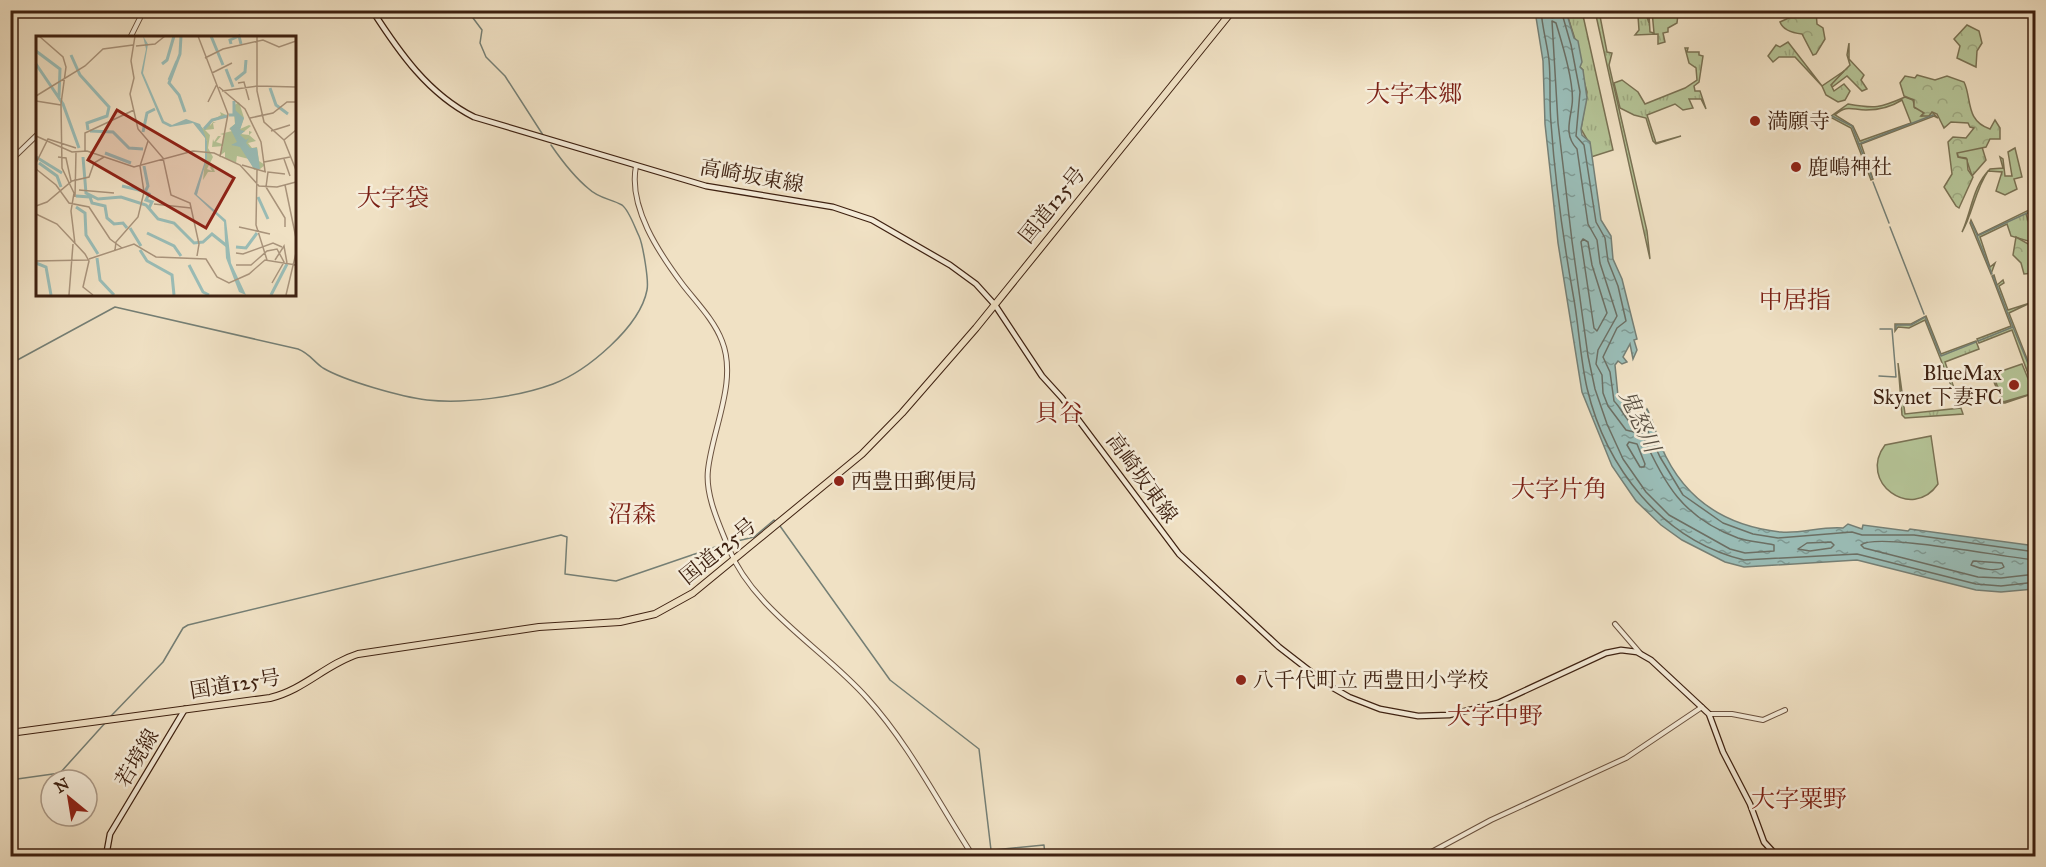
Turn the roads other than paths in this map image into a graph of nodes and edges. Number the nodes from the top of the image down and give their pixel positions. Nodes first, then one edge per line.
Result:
1 (144, 10) edge
2 (372, 10) edge
3 (1233, 10) edge
4 (131, 36) edge
5 (36, 136) edge
6 (10, 162) edge
7 (636, 166) junction
8 (994, 305) junction
9 (735, 560) junction
10 (1615, 624) dead end
11 (1641, 654) junction
12 (1702, 707) junction
13 (185, 710) junction
14 (168, 711) junction
15 (1785, 711) dead end
16 (1709, 714) junction
17 (177, 722) junction
18 (10, 733) edge
19 (106, 856) edge
20 (973, 856) edge
21 (1424, 856) edge
22 (1777, 856) edge

1 - 4 street
2 - 7 main road, 高崎坂東線
3 - 8 highway, 国道125号
5 - 6 street
7 - 8 main road, 高崎坂東線
7 - 9 street
8 - 9 highway, 国道125号
8 - 11 main road, 高崎坂東線
9 - 13 highway, 国道125号
9 - 20 street
10 - 11 street
11 - 12 main road
12 - 16 main road
12 - 21 street
13 - 14 highway, 国道125号
13 - 17 main road, 若境線
14 - 17 main road
14 - 18 highway, 国道125号
15 - 16 street
16 - 22 main road
17 - 19 main road, 若境線

